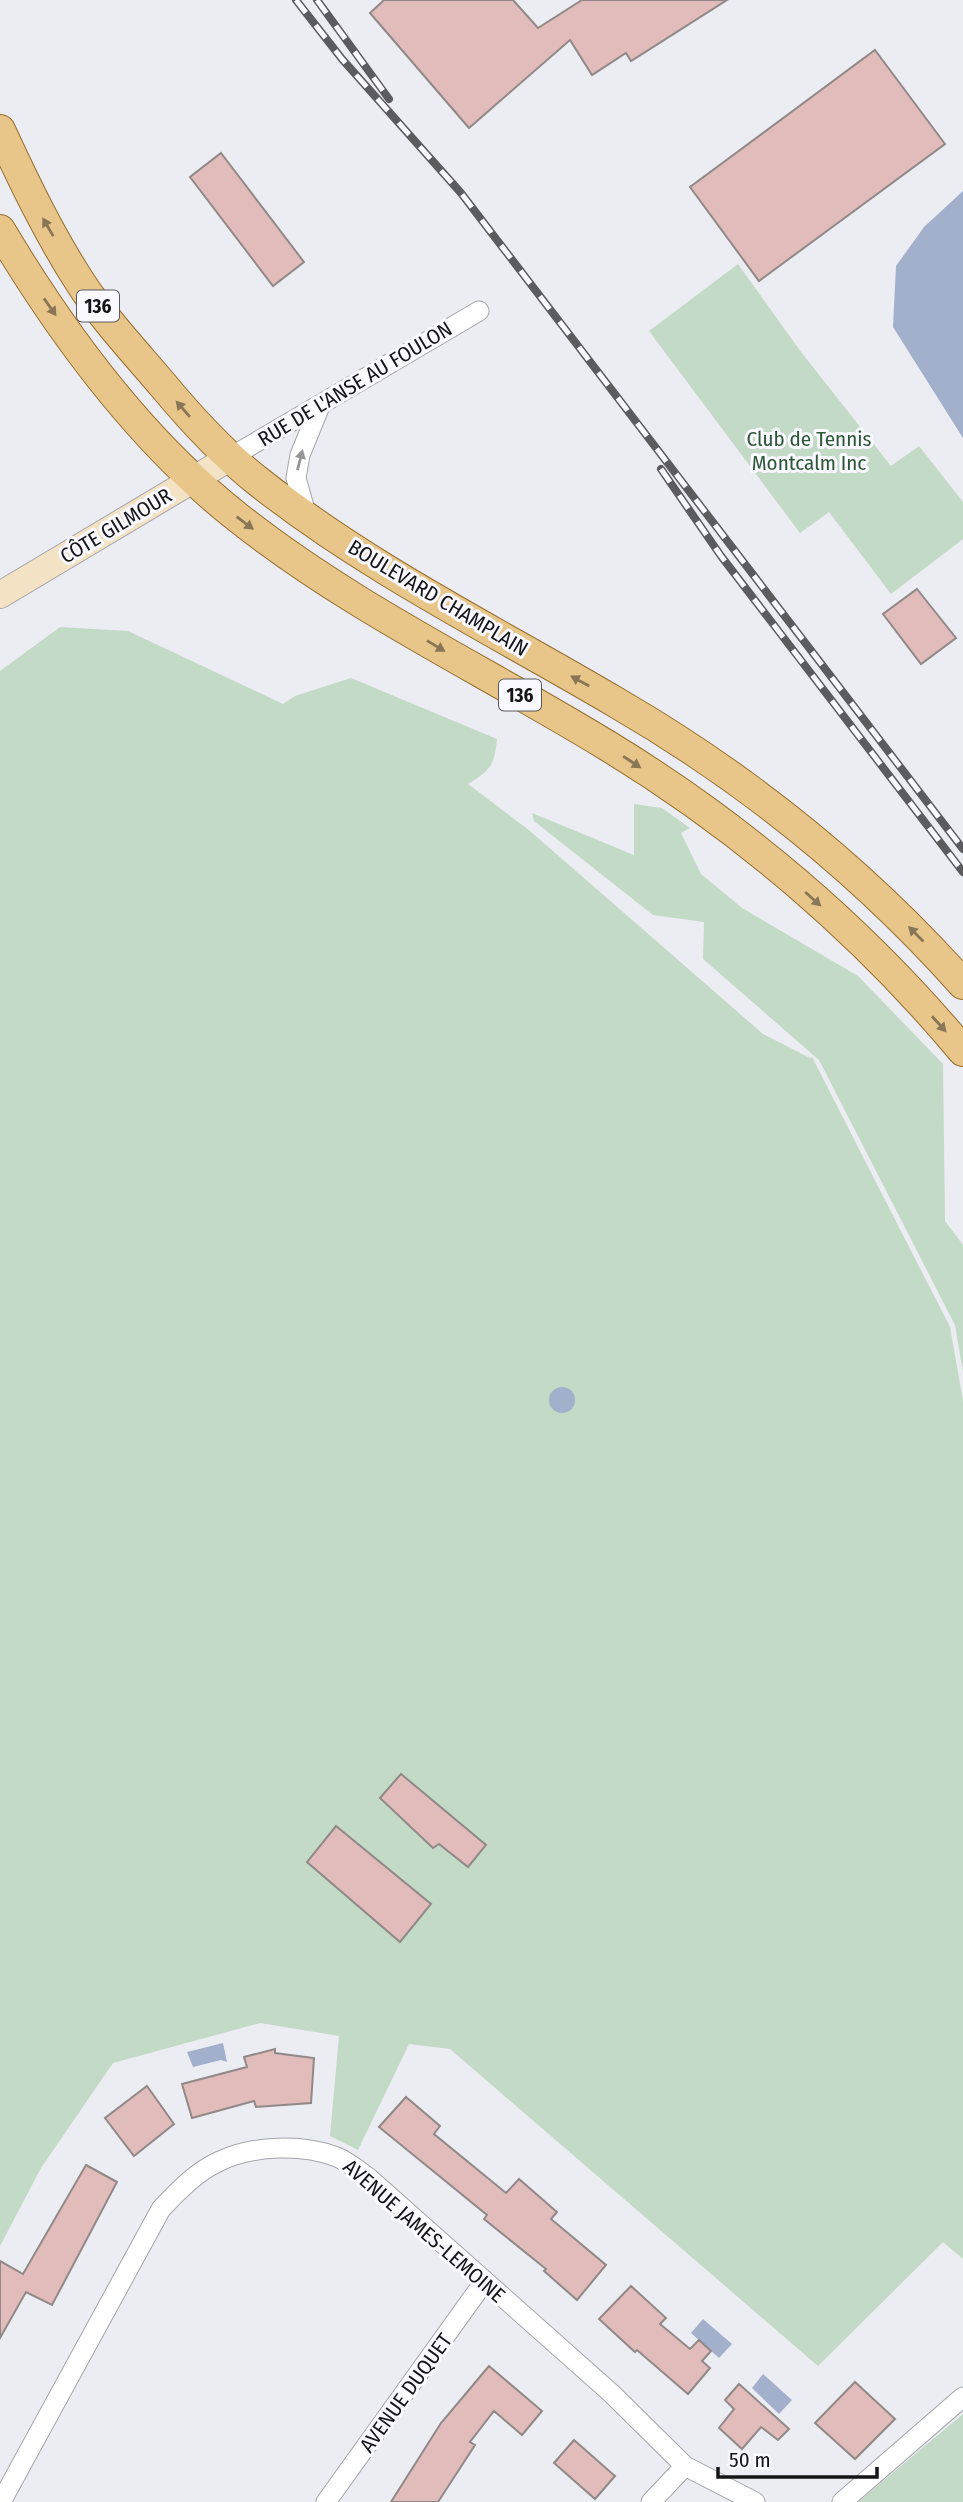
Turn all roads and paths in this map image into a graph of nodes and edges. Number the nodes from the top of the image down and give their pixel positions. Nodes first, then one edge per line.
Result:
1 (0, 130) edge
2 (0, 230) edge
3 (479, 311) dead end
4 (320, 405) junction
5 (232, 457) junction
6 (193, 479) junction
7 (307, 517) junction
8 (0, 595) edge
9 (963, 984) edge
10 (963, 1051) edge
11 (484, 2283) junction
12 (963, 2397) edge
13 (685, 2466) junction
14 (1, 2502) edge
15 (326, 2502) edge
16 (651, 2502) edge
17 (755, 2502) edge
18 (842, 2502) edge

5 -> 1 main road, BOULEVARD CHAMPLAIN / 136
2 -> 6 main road, BOULEVARD CHAMPLAIN / 136
3 - 4 street, RUE DE L'ANSE AU FOULON
4 - 5 street, RUE DE L'ANSE AU FOULON
7 -> 4 street
5 - 6 street, CÔTE GILMOUR
5 - 7 main road, BOULEVARD CHAMPLAIN / 136
6 - 8 street, CÔTE GILMOUR
6 -> 10 main road, BOULEVARD CHAMPLAIN / 136
9 -> 7 main road, BOULEVARD CHAMPLAIN / 136
11 - 13 street, AVENUE JAMES-LEMOINE
11 - 14 street, AVENUE JAMES-LEMOINE
11 - 15 street, AVENUE DUQUET
12 - 18 street
13 - 16 street
13 - 17 street, AVENUE JAMES-LEMOINE

